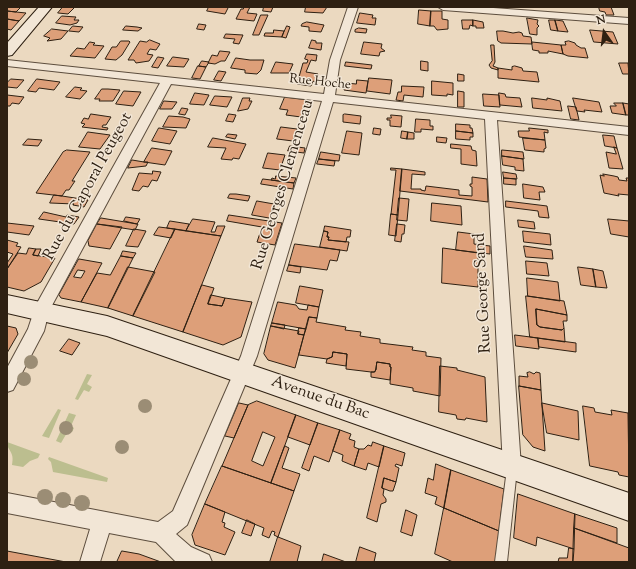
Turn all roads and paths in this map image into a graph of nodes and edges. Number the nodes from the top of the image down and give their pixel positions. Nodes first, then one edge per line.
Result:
1 (46, 7) edge
2 (353, 7) edge
3 (443, 7) edge
4 (512, 10) edge
5 (629, 21) edge
6 (7, 52) edge
7 (7, 64) edge
8 (167, 81) junction
9 (328, 98) junction
10 (491, 116) junction
11 (629, 131) edge
12 (7, 304) edge
13 (41, 310) junction
14 (243, 372) junction
15 (7, 384) edge
16 (512, 467) junction
17 (7, 503) edge
18 (629, 507) edge
19 (102, 521) junction
20 (161, 533) junction
21 (90, 562) edge
22 (202, 562) edge
23 (502, 562) edge

1 - 6 main road
2 - 9 street, Rue Georges Clemenceau
3 - 4 street
4 - 5 street
7 - 8 street, Rue Hoche
8 - 9 street, Rue Hoche
8 - 13 street, Rue du Caporal Peugeot
9 - 10 street, Rue Hoche
9 - 14 street, Rue Georges Clemenceau
10 - 11 street, Rue Hoche
10 - 16 street, Rue George Sand
12 - 13 main road, Avenue du Bac
13 - 14 main road, Avenue du Bac
13 - 15 street, Rue du Caporal Peugeot
14 - 16 main road, Avenue du Bac
14 - 20 street, Rue Georges Clemenceau
16 - 18 main road, Avenue du Bac
16 - 23 lane
17 - 19 street
19 - 20 street
19 - 21 street
20 - 22 street

